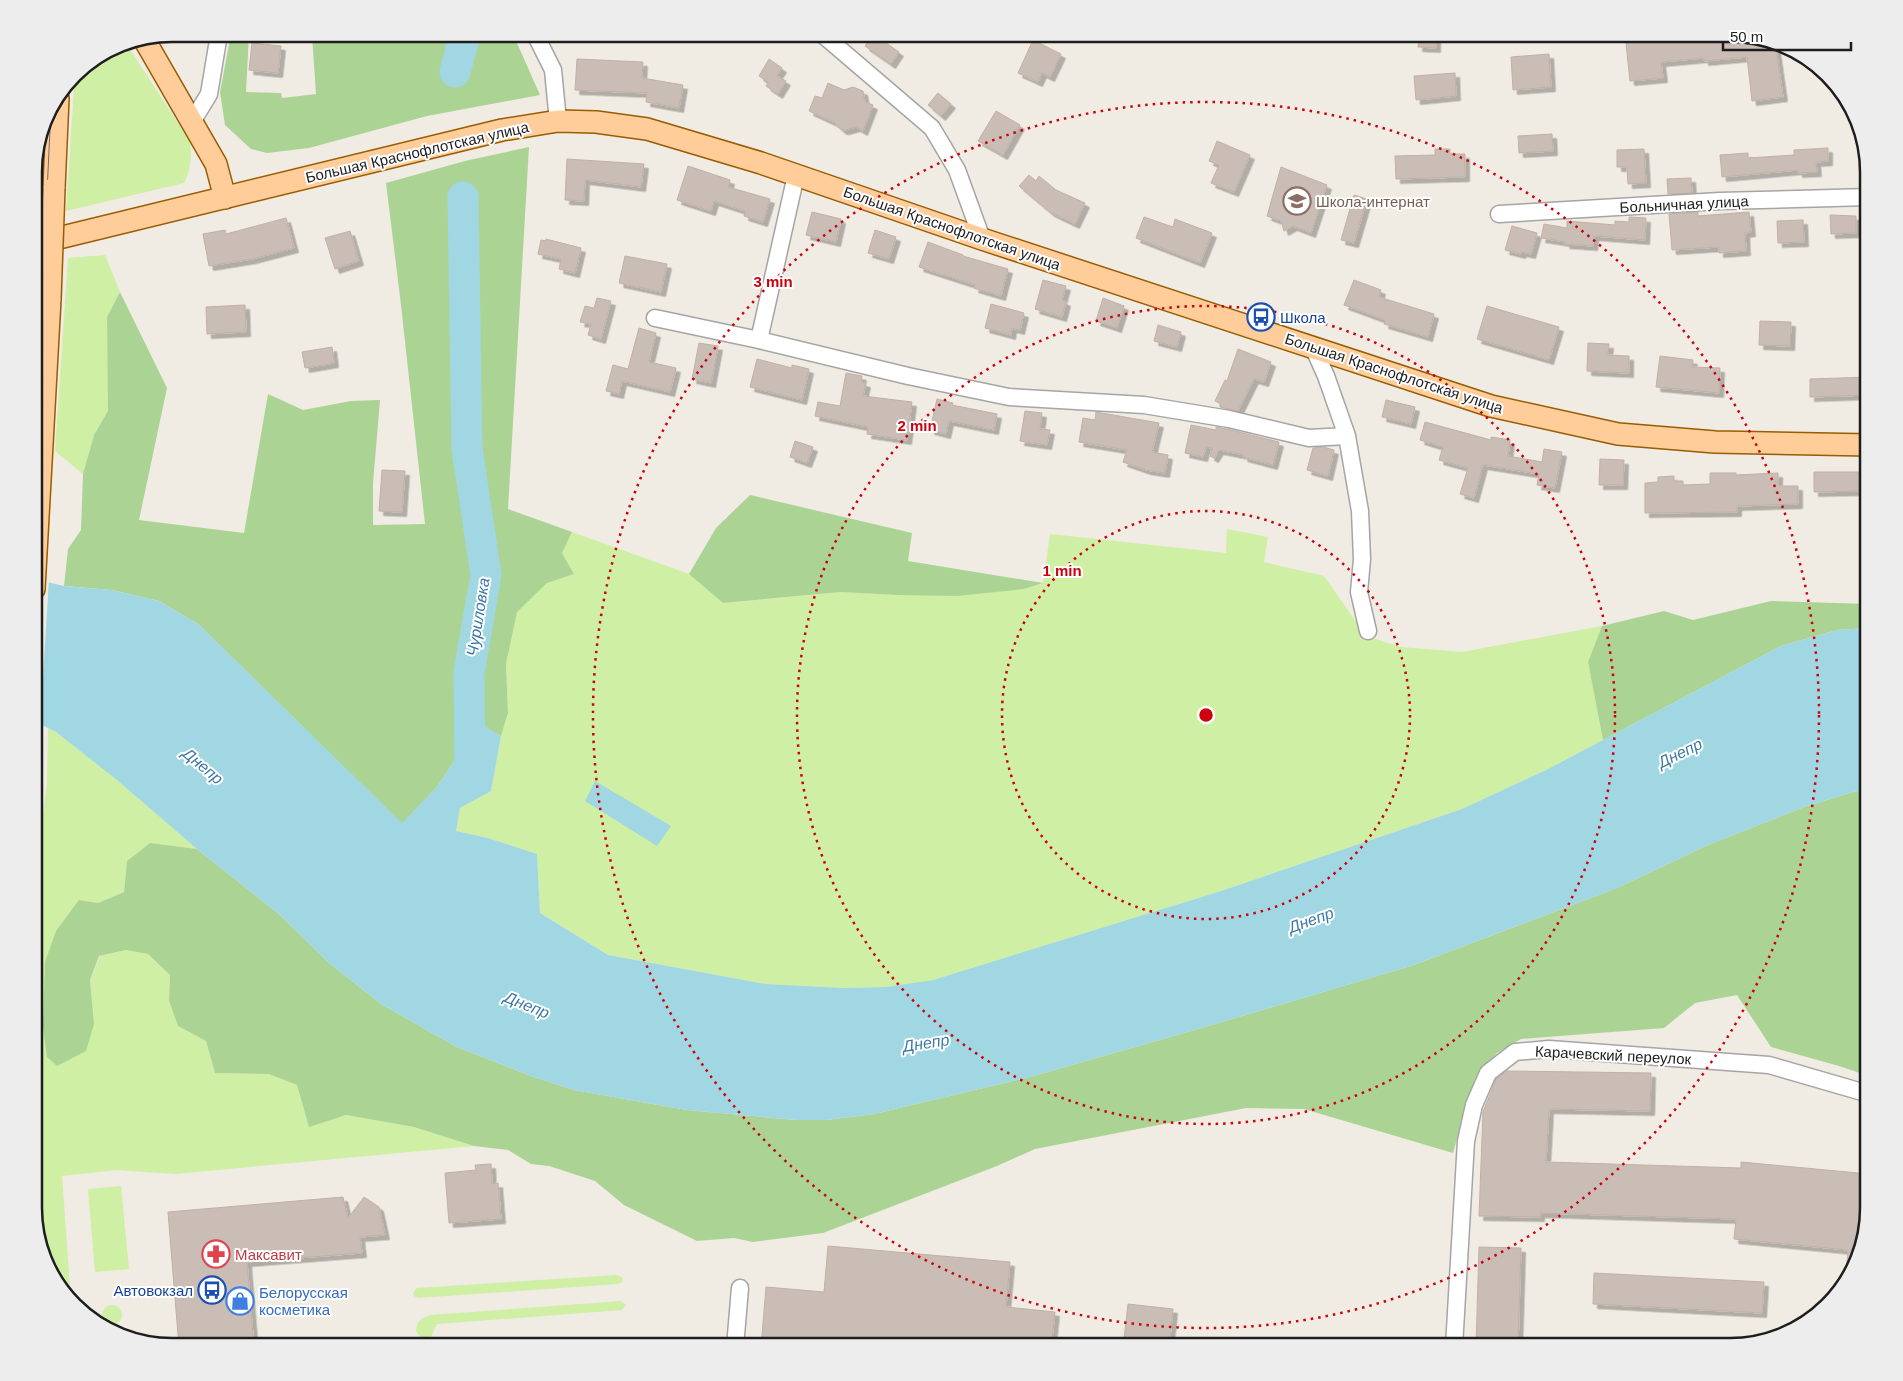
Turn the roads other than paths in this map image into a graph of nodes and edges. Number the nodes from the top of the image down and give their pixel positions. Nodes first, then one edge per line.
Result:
1 (218, 42) edge
2 (539, 42) edge
3 (831, 42) edge
4 (147, 46) edge
5 (57, 112) edge
6 (558, 121) junction
7 (192, 122) junction
8 (796, 175) junction
9 (1860, 197) edge
10 (225, 198) junction
11 (1499, 214) dead end
12 (982, 239) junction
13 (43, 242) edge
14 (655, 318) dead end
15 (760, 340) junction
16 (1313, 347) junction
17 (1347, 436) junction
18 (43, 437) edge
19 (1860, 446) edge
20 (1368, 631) dead end
21 (1860, 1091) edge
22 (740, 1288) dead end
23 (736, 1338) edge
24 (1455, 1338) edge

1 - 7 street
2 - 6 street
3 - 12 street
4 - 7 main road
5 - 18 main road, bridge
6 - 8 main road, Большая Краснофлотская улица
6 - 10 main road, Большая Краснофлотская улица
7 - 10 main road
8 - 12 main road, Большая Краснофлотская улица
8 - 15 street
9 - 11 street, Больничная улица
10 - 13 main road, Большая Краснофлотская улица
12 - 16 main road, Большая Краснофлотская улица
14 - 15 street
15 - 17 street
16 - 17 street
16 - 19 main road, Большая Краснофлотская улица
17 - 20 street
21 - 24 street, Карачевский переулок
22 - 23 street

